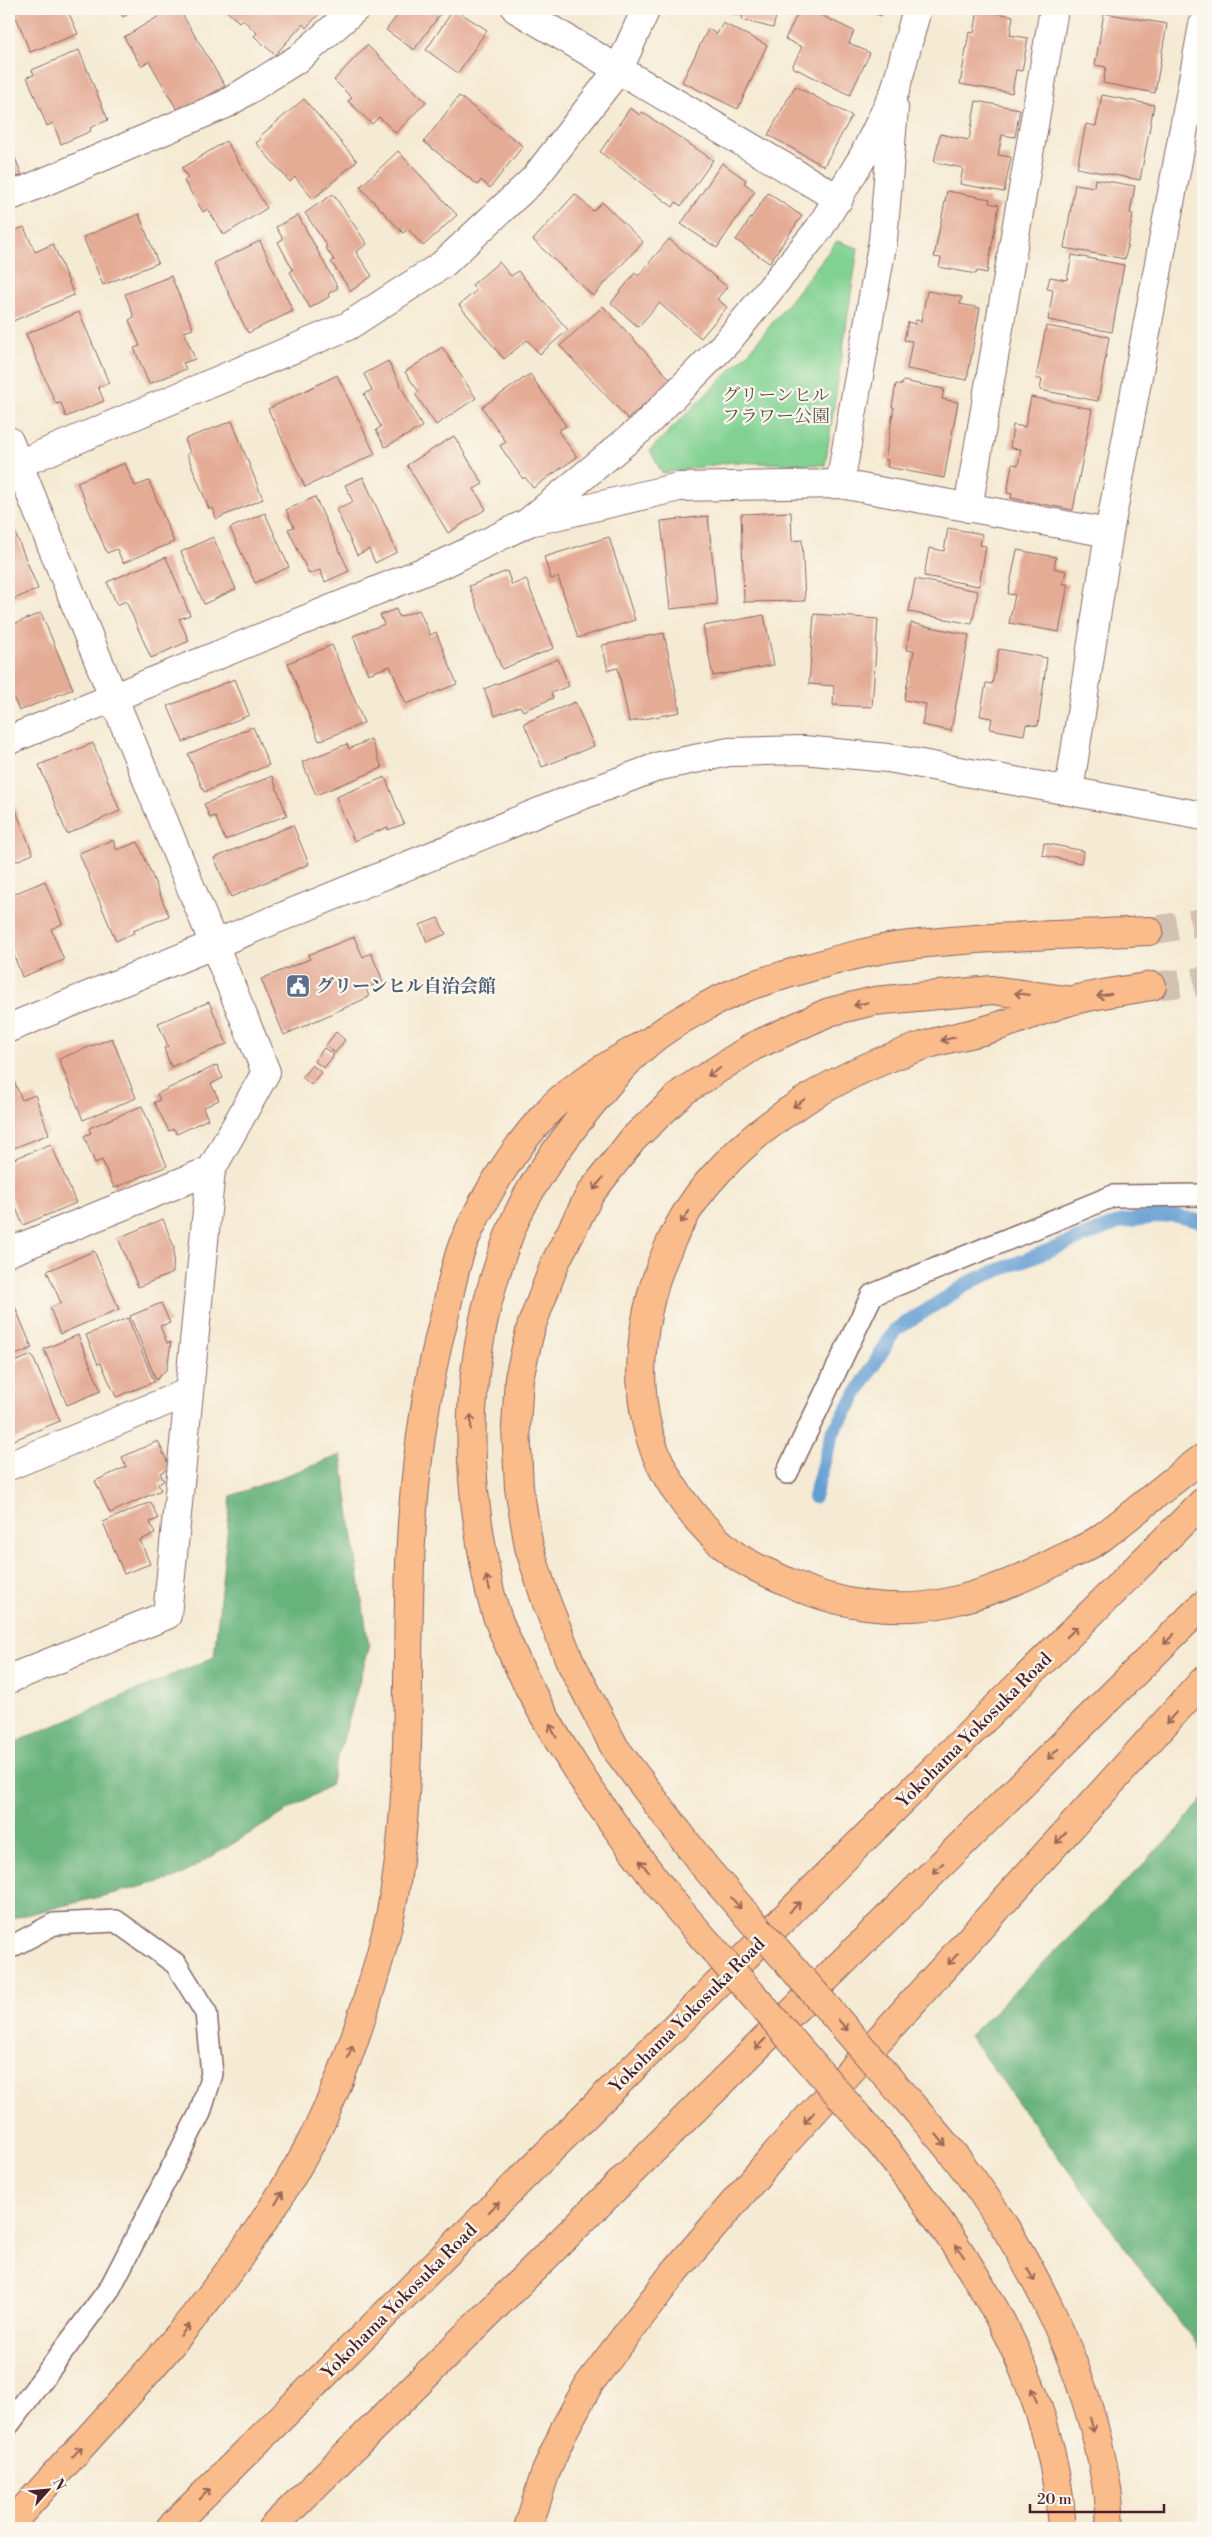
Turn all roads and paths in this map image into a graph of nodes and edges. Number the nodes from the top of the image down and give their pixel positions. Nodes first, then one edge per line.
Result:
1 (355, 9) edge
2 (516, 9) edge
3 (646, 9) edge
4 (917, 9) edge
5 (1054, 9) edge
6 (1203, 25) edge
7 (619, 69) junction
8 (895, 91) junction
9 (9, 198) edge
10 (839, 199) junction
11 (12, 458) edge
12 (840, 484) junction
13 (968, 508) junction
14 (527, 523) junction
15 (1109, 533) junction
16 (113, 697) junction
17 (9, 740) edge
18 (1069, 791) junction
19 (1203, 816) edge
20 (1149, 931) tunnel mouth
21 (215, 945) junction
22 (1152, 986) tunnel mouth
23 (1070, 1001) junction
24 (9, 1028) edge
25 (648, 1042) junction
26 (211, 1170) junction
27 (1203, 1195) edge
28 (9, 1252) edge
29 (189, 1392) junction
30 (1203, 1458) edge
31 (9, 1466) edge
32 (787, 1473) dead end
33 (1203, 1502) edge
34 (1203, 1605) edge
35 (9, 1679) edge
36 (1203, 1681) edge
37 (9, 1948) edge
38 (9, 2424) edge
39 (9, 2526) edge
40 (170, 2528) edge
41 (272, 2528) edge
42 (528, 2528) edge
43 (1062, 2528) edge
44 (1110, 2528) edge

1 - 9 street
2 - 7 street
3 - 7 street
4 - 8 street
5 - 13 street
6 - 15 street
7 - 10 street
7 - 11 street
8 - 10 street
8 - 12 street
10 - 14 street
11 - 16 street
12 - 13 street
12 - 14 street
13 - 15 street
14 - 16 street
15 - 18 street
16 - 17 street
16 - 21 street
18 - 19 street
18 - 21 street
20 - 25 highway
21 - 24 street
21 - 26 street
22 -> 23 highway
23 -> 30 highway
23 -> 44 highway, bridge
39 -> 25 highway
43 -> 25 highway, bridge
26 - 28 street
26 - 29 street
27 - 32 lane
29 - 31 street
29 - 35 street
40 -> 33 highway, Yokohama Yokosuka Road
34 -> 41 highway
36 -> 42 highway
37 - 38 lane

